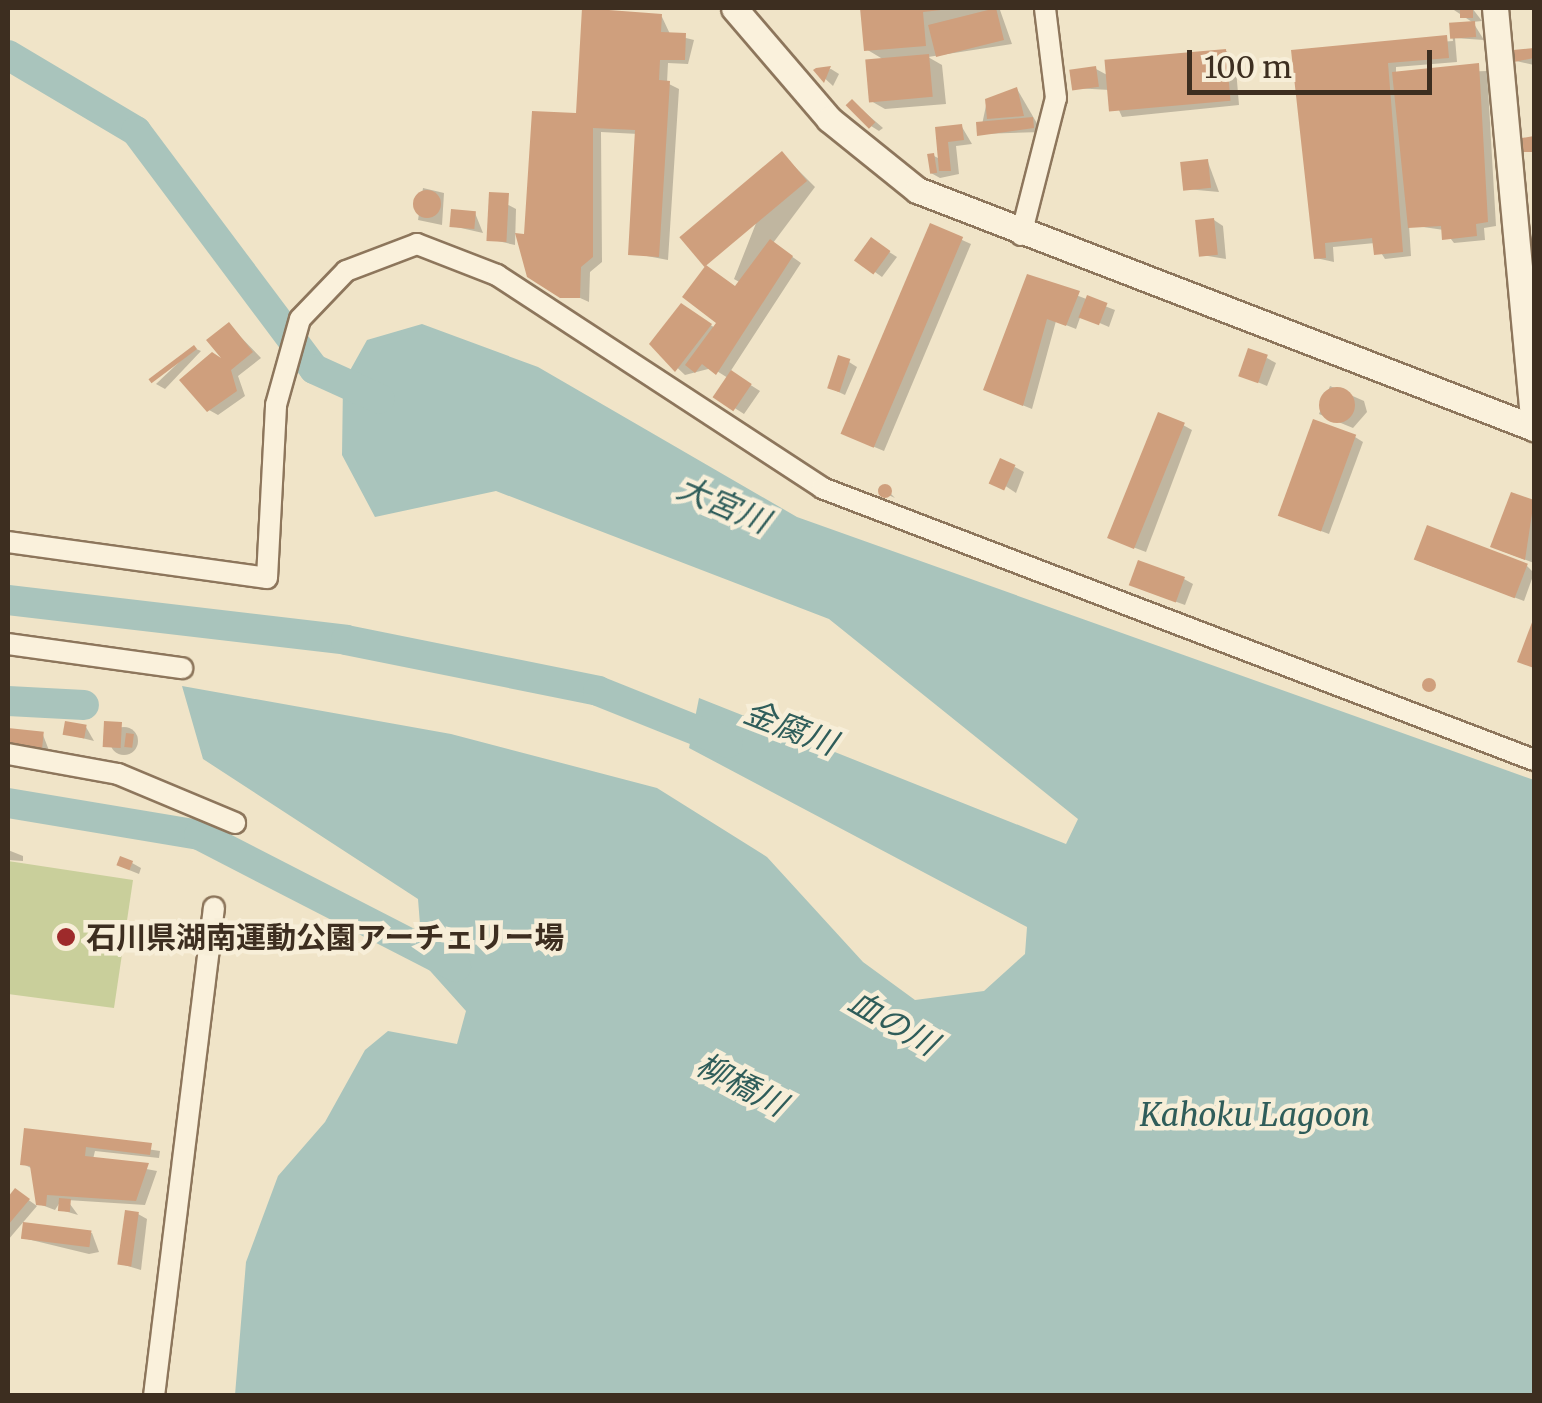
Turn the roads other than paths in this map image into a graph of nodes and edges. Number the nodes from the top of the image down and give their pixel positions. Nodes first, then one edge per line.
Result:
1 (734, 8) edge
2 (1044, 8) edge
3 (1495, 8) edge
4 (1021, 235) junction
5 (1534, 428) edge
6 (8, 542) edge
7 (8, 644) edge
8 (182, 668) dead end
9 (8, 754) edge
10 (1534, 760) edge
11 (234, 823) dead end
12 (214, 908) dead end
13 (154, 1396) edge

1 - 4 street
2 - 4 street
3 - 5 street
4 - 5 street
6 - 10 street
7 - 8 street
9 - 11 street
12 - 13 street

